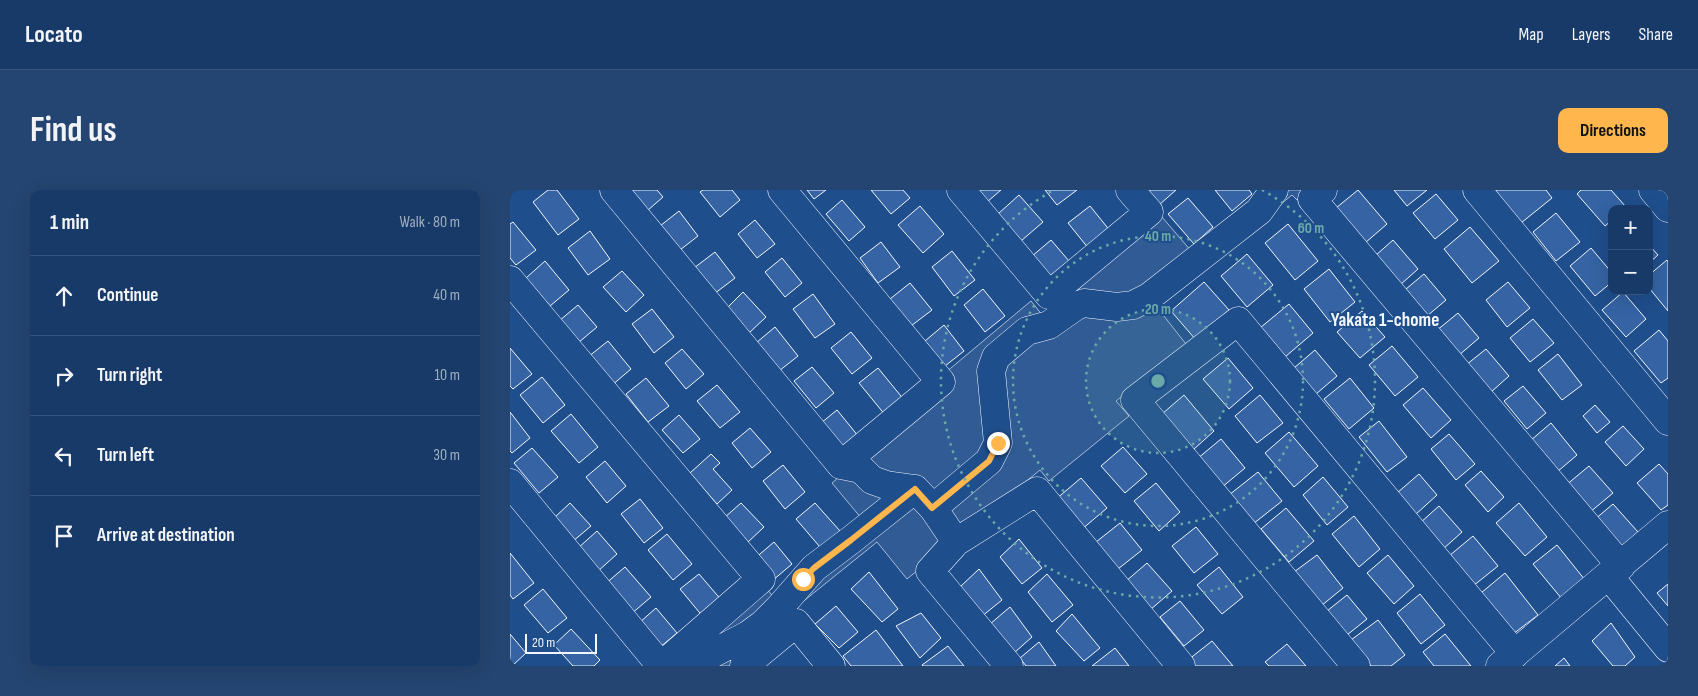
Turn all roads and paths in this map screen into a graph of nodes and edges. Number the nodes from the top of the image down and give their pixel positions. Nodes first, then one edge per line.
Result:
1 (614, 190) edge
2 (782, 190) edge
3 (961, 190) edge
4 (1130, 190) edge
5 (1274, 190) edge
6 (1323, 190) edge
7 (1477, 190) edge
8 (1653, 190) edge
9 (1668, 208) edge
10 (510, 280) edge
11 (1668, 421) edge
12 (841, 465) junction
13 (510, 483) edge
14 (924, 498) junction
15 (1668, 525) edge
16 (956, 542) junction
17 (1615, 571) junction
18 (1668, 648) edge
19 (1508, 660) edge
20 (696, 666) edge
21 (744, 666) edge
22 (831, 666) edge
23 (1010, 666) edge
24 (1181, 666) edge
25 (1356, 666) edge

1 - 12 street
2 - 12 street
3 - 4 street
5 - 14 street
6 - 17 street
7 - 11 street
8 - 9 street
10 - 13 street
12 - 14 street
14 - 16 street
14 - 20 street
15 - 17 street
16 - 23 street
16 - 24 street
17 - 18 street
17 - 19 street
19 - 25 street
21 - 22 street

